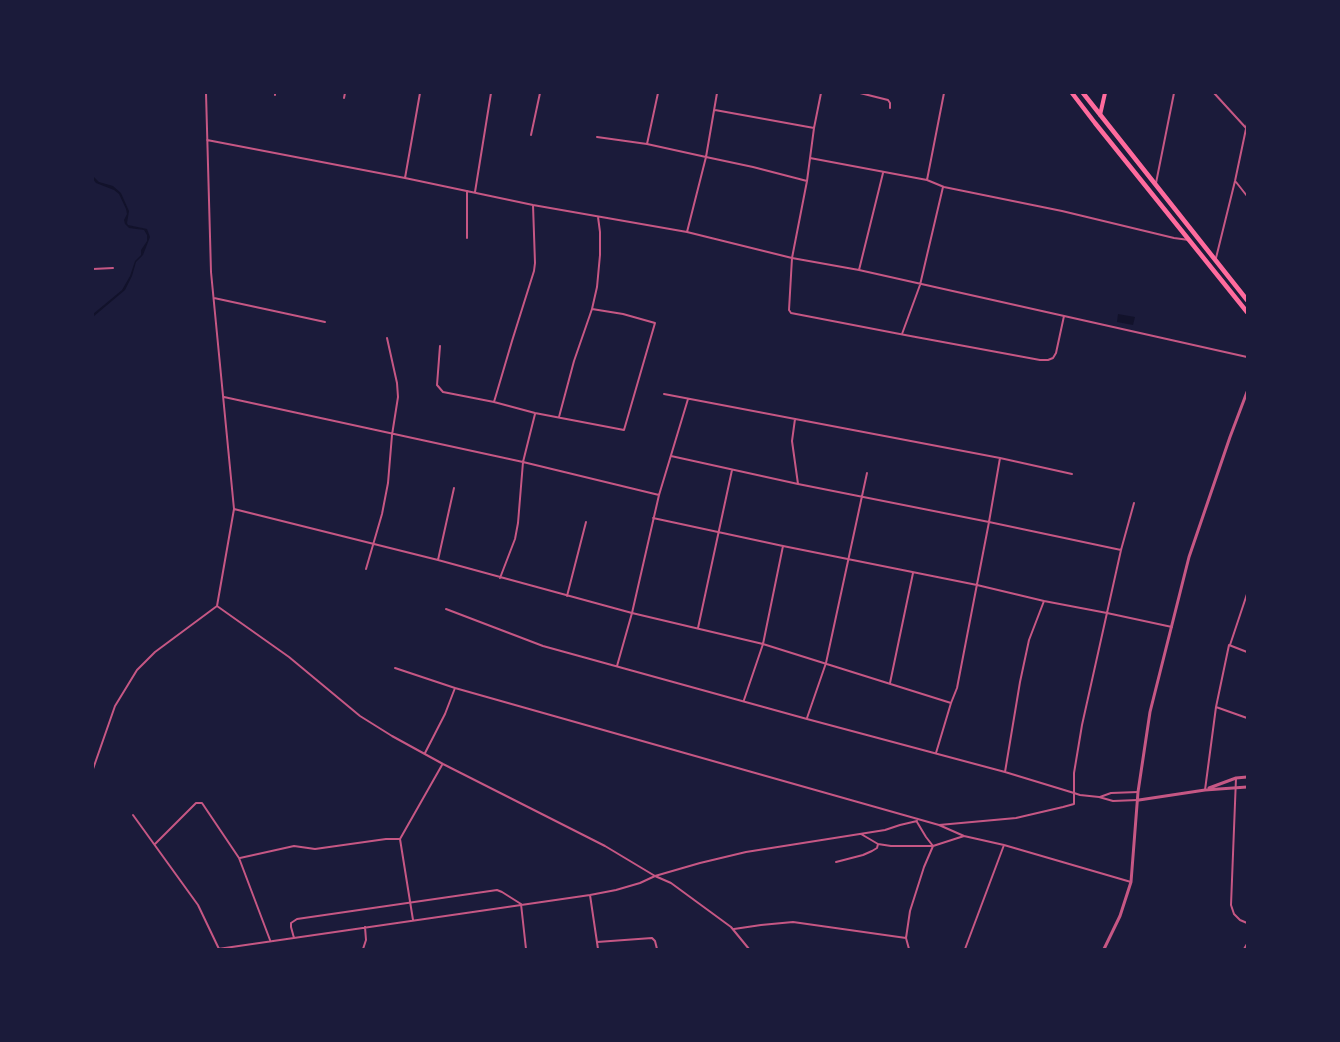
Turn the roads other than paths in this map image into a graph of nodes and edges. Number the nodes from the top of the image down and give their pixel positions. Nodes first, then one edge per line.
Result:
1 (206, 93) edge
2 (345, 93) edge
3 (420, 93) edge
4 (491, 93) edge
5 (540, 93) edge
6 (658, 93) edge
7 (717, 93) edge
8 (821, 93) edge
9 (860, 93) edge
10 (944, 93) edge
11 (1072, 93) edge
12 (1083, 93) edge
13 (1105, 93) edge
14 (1174, 93) edge
15 (1214, 93) edge
16 (344, 98) dead end
17 (890, 108) dead end
18 (715, 110) junction
19 (1100, 116) junction
20 (1095, 123) junction
21 (1247, 124) edge
22 (814, 128) junction
23 (1246, 128) edge
24 (531, 135) dead end
25 (597, 137) dead end
26 (207, 140) junction
27 (647, 144) junction
28 (706, 157) junction
29 (810, 158) junction
30 (883, 173) junction
31 (405, 178) junction
32 (927, 180) junction
33 (807, 181) junction
34 (1235, 181) junction
35 (1155, 185) junction
36 (944, 187) junction
37 (467, 191) junction
38 (475, 192) junction
39 (1247, 196) edge
40 (533, 205) junction
41 (598, 217) junction
42 (687, 232) junction
43 (467, 238) dead end
44 (1188, 240) junction
45 (792, 258) junction
46 (1215, 261) junction
47 (113, 268) dead end
48 (93, 269) edge
49 (859, 270) junction
50 (920, 285) junction
51 (214, 298) junction
52 (1247, 300) edge
53 (592, 309) junction
54 (1247, 312) edge
55 (1064, 316) junction
56 (325, 322) dead end
57 (902, 334) junction
58 (387, 338) dead end
59 (440, 346) dead end
60 (1247, 357) edge
61 (1247, 392) edge
62 (664, 394) dead end
63 (224, 397) junction
64 (688, 399) junction
65 (494, 402) junction
66 (535, 413) junction
67 (559, 417) junction
68 (795, 419) junction
69 (392, 435) junction
70 (671, 456) junction
71 (1000, 458) junction
72 (523, 462) junction
73 (732, 470) junction
74 (867, 473) dead end
75 (1072, 474) dead end
76 (798, 484) junction
77 (454, 488) dead end
78 (659, 495) junction
79 (862, 496) junction
80 (1134, 503) dead end
81 (234, 509) junction
82 (653, 518) junction
83 (586, 522) dead end
84 (989, 522) junction
85 (718, 532) junction
86 (373, 545) junction
87 (783, 546) junction
88 (1122, 550) junction
89 (848, 558) junction
90 (438, 560) junction
91 (366, 569) dead end
92 (914, 573) junction
93 (500, 578) junction
94 (976, 585) junction
95 (1247, 594) edge
96 (567, 596) junction
97 (1044, 601) junction
98 (217, 606) junction
99 (446, 609) dead end
100 (632, 613) junction
101 (1107, 613) junction
102 (1172, 627) junction
103 (698, 629) junction
104 (763, 644) junction
105 (1229, 645) junction
106 (1247, 652) edge
107 (826, 663) junction
108 (617, 666) junction
109 (395, 669) dead end
110 (890, 683) junction
111 (455, 688) junction
112 (744, 701) junction
113 (951, 702) junction
114 (1216, 707) junction
115 (1247, 718) edge
116 (807, 719) junction
117 (936, 753) junction
118 (424, 754) junction
119 (443, 764) junction
120 (93, 769) edge
121 (1005, 772) junction
122 (1247, 777) edge
123 (1236, 778) junction
124 (1247, 787) edge
125 (1236, 789) junction
126 (1205, 790) junction
127 (1138, 792) junction
128 (1074, 793) junction
129 (1099, 797) junction
130 (1138, 800) junction
131 (133, 815) dead end
132 (916, 820) junction
133 (939, 825) junction
134 (861, 834) junction
135 (964, 836) junction
136 (400, 839) junction
137 (155, 844) junction
138 (878, 844) junction
139 (1004, 845) junction
140 (933, 846) junction
141 (239, 858) junction
142 (836, 862) dead end
143 (655, 876) junction
144 (1131, 882) junction
145 (590, 895) junction
146 (409, 902) junction
147 (521, 904) junction
148 (413, 920) junction
149 (1247, 923) edge
150 (365, 927) junction
151 (733, 930) junction
152 (294, 938) junction
153 (906, 938) junction
154 (270, 941) junction
155 (597, 942) junction
156 (1247, 944) edge
157 (227, 948) edge
158 (218, 949) edge
159 (363, 949) edge
160 (526, 949) edge
161 (598, 949) edge
162 (657, 949) edge
163 (749, 949) edge
164 (909, 949) edge
165 (965, 949) edge
166 (1104, 949) edge
167 (1244, 949) edge

1 - 26 street
2 - 16 street
3 - 31 street
4 - 38 street
5 - 24 street
6 - 27 street
7 - 18 street
8 - 22 street
9 - 17 street
10 - 32 street
11 - 20 highway
12 - 19 highway
13 - 19 main road
14 - 35 street
15 - 23 street
18 - 22 street
18 - 28 street
19 - 20 highway
19 - 35 highway
20 - 44 highway
21 - 23 street
22 - 29 street
23 - 34 street
25 - 27 street
26 - 31 street
26 - 51 street
27 - 28 street
28 - 33 street
28 - 42 street
29 - 30 street
29 - 33 street
30 - 32 street
30 - 49 street
31 - 37 street
32 - 36 street
33 - 45 street
34 - 39 street
34 - 46 street
35 - 46 highway
36 - 44 street
36 - 50 street
37 - 38 street
37 - 43 street
38 - 40 street
40 - 41 street
40 - 65 street
41 - 42 street
41 - 53 street
42 - 45 street
44 - 54 highway
45 - 49 street
45 - 57 street
46 - 52 highway
47 - 48 street
49 - 50 street
50 - 55 street
50 - 57 street
51 - 56 street
51 - 63 street
53 - 67 street
53 - 67 street
55 - 57 street
55 - 60 street
58 - 69 street
59 - 65 street
61 - 102 street
62 - 64 street
63 - 69 street
63 - 81 street
64 - 68 street
64 - 70 street
65 - 66 street
66 - 67 street
66 - 72 street
68 - 71 street
68 - 76 street
69 - 72 street
69 - 86 street
70 - 73 street
70 - 78 street
71 - 75 street
71 - 84 street
72 - 78 street
72 - 93 street
73 - 76 street
73 - 85 street
74 - 79 street
76 - 79 street
77 - 90 street
78 - 82 street
79 - 84 street
79 - 89 street
80 - 88 street
81 - 86 street
81 - 98 street
82 - 85 street
82 - 100 street
83 - 96 street
84 - 88 street
84 - 94 street
85 - 87 street
85 - 103 street
86 - 90 street
86 - 91 street
87 - 89 street
87 - 104 street
88 - 101 street
89 - 92 street
89 - 107 street
90 - 93 street
92 - 94 street
92 - 110 street
93 - 96 street
94 - 97 street
94 - 113 street
95 - 105 street
96 - 100 street
97 - 101 street
97 - 121 street
98 - 118 street
98 - 120 street
99 - 108 street
100 - 103 street
100 - 108 street
101 - 102 street
101 - 128 street
102 - 127 street
103 - 104 street
104 - 107 street
104 - 112 street
105 - 106 street
105 - 114 street
107 - 110 street
107 - 116 street
108 - 112 street
109 - 111 street
110 - 113 street
111 - 118 street
111 - 132 street
112 - 116 street
113 - 117 street
114 - 115 street
114 - 126 street
116 - 117 street
117 - 121 street
118 - 119 street
119 - 136 street
119 - 143 street
121 - 128 street
122 - 123 street
123 - 125 street
123 - 126 street
124 - 125 street
125 - 126 street
125 - 149 street
126 - 130 street
127 - 129 street
127 - 130 street
128 - 129 street
128 - 133 street
129 - 130 street
130 - 144 street
131 - 137 street
132 - 133 street
132 - 134 street
132 - 140 street
133 - 135 street
134 - 138 street
134 - 143 street
135 - 139 street
135 - 140 street
136 - 141 street
136 - 146 street
137 - 141 street
137 - 158 street
138 - 140 street
138 - 142 street
139 - 144 street
139 - 165 street
140 - 153 street
141 - 154 street
143 - 145 street
143 - 151 street
144 - 166 street
145 - 147 street
145 - 155 street
146 - 147 street
146 - 148 street
146 - 152 street
147 - 148 street
147 - 160 street
148 - 150 street
150 - 152 street
150 - 159 street
151 - 153 street
151 - 163 street
152 - 154 street
153 - 164 street
154 - 157 street
155 - 161 street
155 - 162 street
156 - 167 street
157 - 158 street

